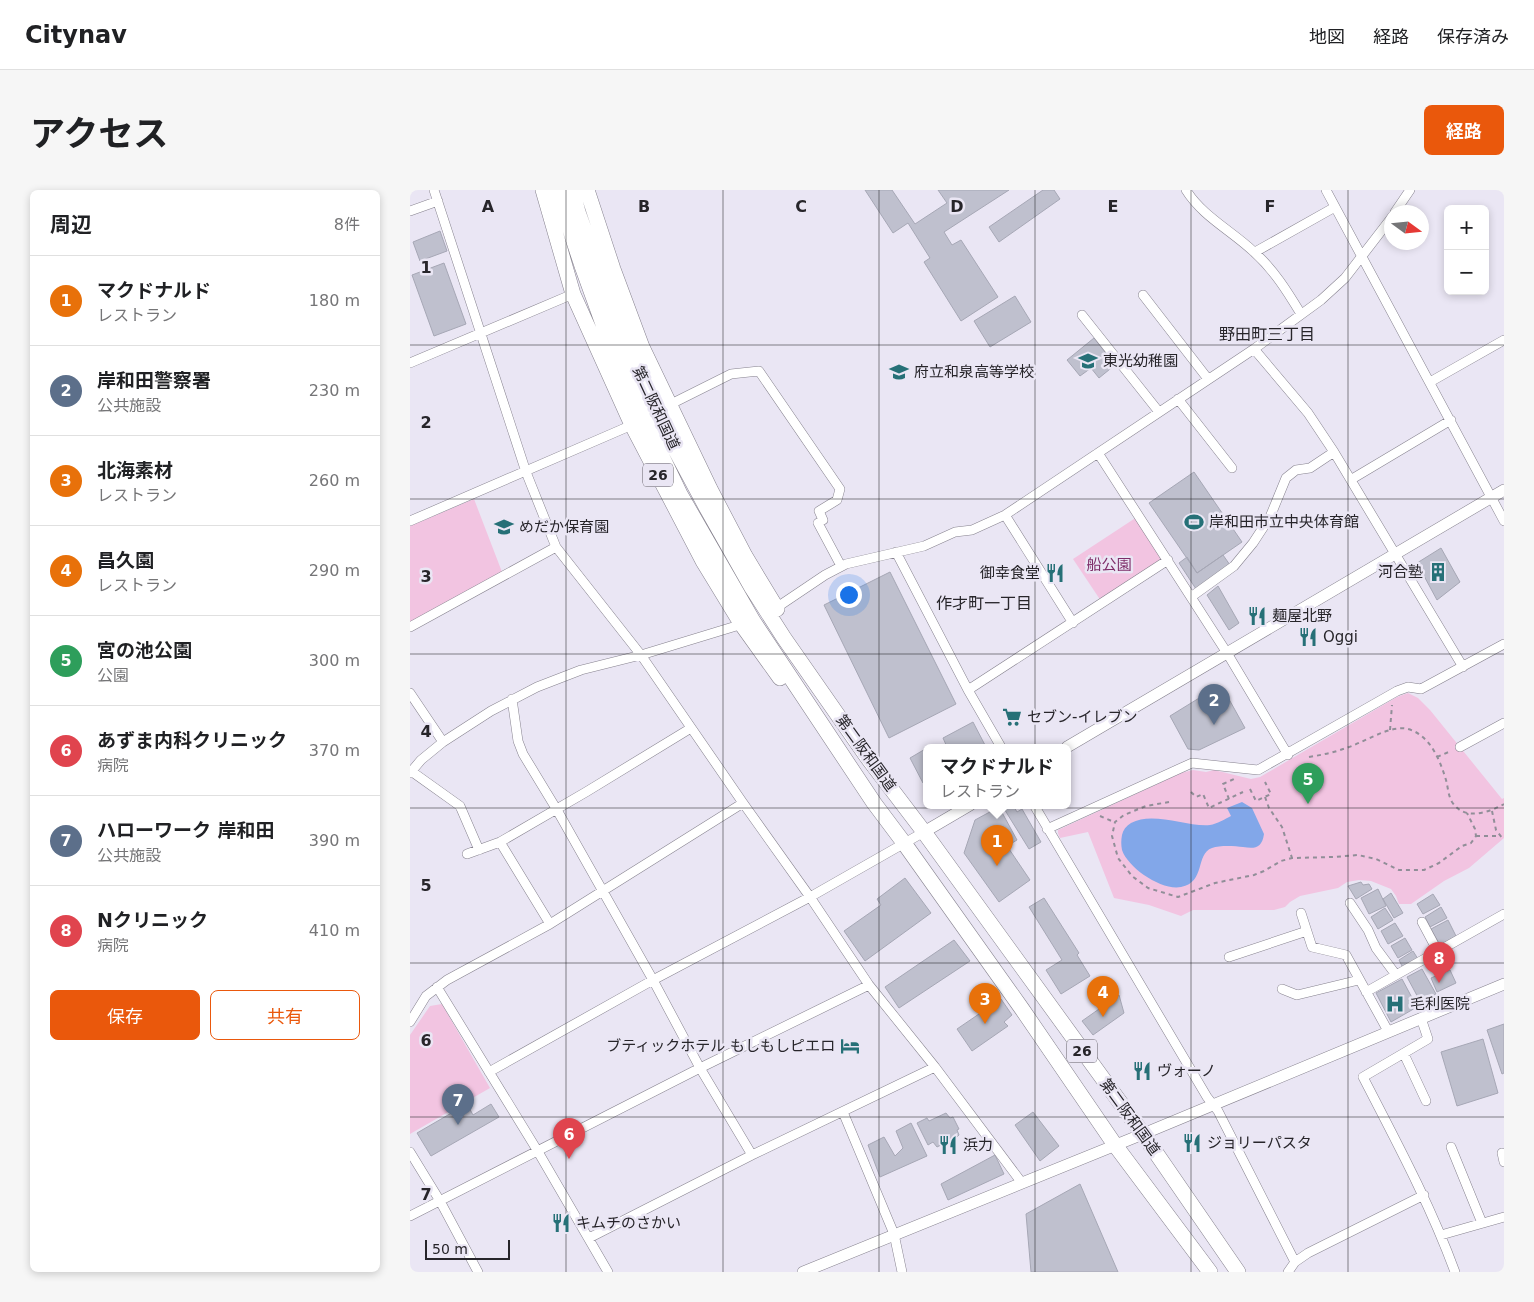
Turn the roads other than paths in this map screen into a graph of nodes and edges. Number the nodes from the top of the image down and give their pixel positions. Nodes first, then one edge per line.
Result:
1 (434, 190) edge
2 (542, 190) edge
3 (557, 190) edge
4 (572, 190) edge
5 (587, 190) edge
6 (1326, 190) edge
7 (1410, 190) edge
8 (1190, 191) edge
9 (438, 201) junction
10 (1400, 205) edge
11 (1335, 207) junction
12 (410, 211) edge
13 (1384, 228) edge
14 (1255, 252) junction
15 (1362, 257) junction
16 (573, 294) junction
17 (1143, 295) dead end
18 (1301, 314) junction
19 (1082, 315) dead end
20 (481, 333) junction
21 (1504, 340) edge
22 (1254, 349) junction
23 (410, 363) edge
24 (1208, 379) junction
25 (1430, 382) junction
26 (1178, 399) junction
27 (670, 405) junction
28 (1159, 412) junction
29 (1451, 420) junction
30 (632, 424) junction
31 (1334, 452) junction
32 (1098, 453) junction
33 (1232, 468) dead end
34 (526, 472) junction
35 (1352, 479) junction
36 (1504, 490) edge
37 (1491, 497) junction
38 (1005, 514) junction
39 (1504, 521) edge
40 (410, 522) edge
41 (556, 547) junction
42 (896, 552) junction
43 (1395, 554) junction
44 (1168, 560) junction
45 (841, 566) junction
46 (1191, 597) junction
47 (773, 611) junction
48 (747, 623) junction
49 (1073, 623) junction
50 (410, 627) edge
51 (1504, 644) edge
52 (1227, 653) junction
53 (642, 655) junction
54 (1463, 667) junction
55 (968, 690) junction
56 (410, 693) edge
57 (512, 700) junction
58 (1504, 723) edge
59 (691, 728) junction
60 (443, 742) junction
61 (999, 744) edge
62 (1071, 745) edge
63 (1460, 747) road end
64 (1288, 755) junction
65 (410, 772) edge
66 (743, 803) junction
67 (963, 809) edge
68 (1036, 809) edge
69 (557, 810) junction
70 (1047, 829) junction
71 (924, 832) junction
72 (500, 842) junction
73 (904, 842) junction
74 (479, 850) junction
75 (467, 854) dead end
76 (602, 891) junction
77 (810, 897) junction
78 (1350, 903) dead end
79 (1301, 913) dead end
80 (1504, 914) edge
81 (1422, 922) dead end
82 (550, 924) junction
83 (1307, 931) junction
84 (1438, 952) junction
85 (1229, 957) dead end
86 (1396, 975) junction
87 (653, 980) junction
88 (1359, 980) junction
89 (1504, 984) edge
90 (869, 986) junction
91 (438, 987) junction
92 (1282, 989) dead end
93 (1366, 992) junction
94 (1421, 1018) junction
95 (410, 1022) edge
96 (1388, 1031) junction
97 (1404, 1054) junction
98 (935, 1067) junction
99 (700, 1068) junction
100 (489, 1072) junction
101 (1426, 1101) dead end
102 (1212, 1104) junction
103 (842, 1112) junction
104 (1143, 1134) junction
105 (1115, 1145) junction
106 (1451, 1148) dead end
107 (537, 1150) junction
108 (410, 1152) edge
109 (752, 1155) junction
110 (1022, 1182) junction
111 (1424, 1195) junction
112 (440, 1201) junction
113 (410, 1216) edge
114 (1504, 1217) edge
115 (1482, 1223) junction
116 (894, 1234) junction
117 (1442, 1235) junction
118 (589, 1238) junction
119 (1295, 1262) junction
120 (478, 1272) edge
121 (608, 1272) edge
122 (803, 1272) edge
123 (902, 1272) edge
124 (1210, 1272) edge
125 (1238, 1272) edge
126 (1288, 1272) edge
127 (1455, 1272) edge

1 - 9 street
2 - 16 highway, 26
3 - 48 highway, 第二阪和国道 / 26
4 - 47 highway, 第二阪和国道 / 26
5 - 27 highway, 26
6 - 11 street
7 - 10 street
8 - 14 street
9 - 12 street
9 - 20 street
11 - 14 street
11 - 15 street
13 - 15 street
14 - 18 street
15 - 18 street
15 - 25 street
16 - 20 street
16 - 30 highway, 26
17 - 24 street
18 - 22 street
19 - 28 street
20 - 23 street
20 - 34 street
21 - 25 street
22 - 24 street
22 - 31 street
24 - 26 street
25 - 29 street
26 - 28 street
26 - 33 street
27 - 45 street
27 - 47 highway, 26
28 - 32 street
29 - 35 street
29 - 37 street
30 - 34 street
30 - 48 highway, 26
31 - 35 street
31 - 46 street
32 - 38 street
32 - 44 street
34 - 40 street
34 - 41 street
35 - 43 street
36 - 37 street
37 - 39 street
37 - 43 street
38 - 42 street
38 - 49 street
41 - 50 street
41 - 53 street
42 - 45 street
42 - 55 street
43 - 52 street
43 - 54 street
44 - 46 street
44 - 49 street
45 - 47 street
46 - 52 street
47 - 48 street
47 - 71 highway, 第二阪和国道 / 26
48 - 53 street
48 - 73 highway, 第二阪和国道 / 26
49 - 55 street
51 - 54 street
52 - 62 street
52 - 64 street
53 - 57 street
53 - 59 street
54 - 64 street
55 - 61 street
56 - 60 street
57 - 60 street
57 - 69 street
58 - 63 street
59 - 66 street
59 - 69 street
60 - 65 street
64 - 70 street
65 - 74 street
66 - 76 street
66 - 77 street
67 - 71 street
68 - 70 street
69 - 72 street
69 - 76 street
70 - 102 street
71 - 73 street
71 - 104 highway, 第二阪和国道 / 26
72 - 74 street
72 - 82 street
73 - 77 street
73 - 105 highway, 第二阪和国道 / 26
74 - 75 street
76 - 82 street
76 - 87 street
77 - 87 street
77 - 90 street
78 - 86 street
79 - 83 street
80 - 84 street
81 - 84 street
82 - 91 street
83 - 85 street
83 - 88 street
84 - 86 street
86 - 93 street
87 - 99 street
87 - 100 street
88 - 92 street
88 - 93 street
89 - 94 street
90 - 98 street
90 - 99 street
91 - 95 street
91 - 100 street
93 - 96 street
94 - 96 street
94 - 97 street
96 - 102 street
97 - 101 street
97 - 111 street
98 - 103 street
98 - 110 street
99 - 107 street
99 - 109 street
100 - 107 street
102 - 104 street
102 - 119 street
103 - 109 street
103 - 116 street
104 - 105 street
104 - 125 highway, 第二阪和国道 / 26
105 - 110 street
105 - 124 highway, 第二阪和国道 / 26
106 - 115 street
107 - 112 street
107 - 118 street
108 - 112 street
109 - 118 street
110 - 116 street
111 - 117 street
111 - 119 street
112 - 113 street
112 - 120 street
114 - 115 street
115 - 117 street
116 - 122 street
116 - 123 street
117 - 127 street
118 - 121 street
119 - 126 street

